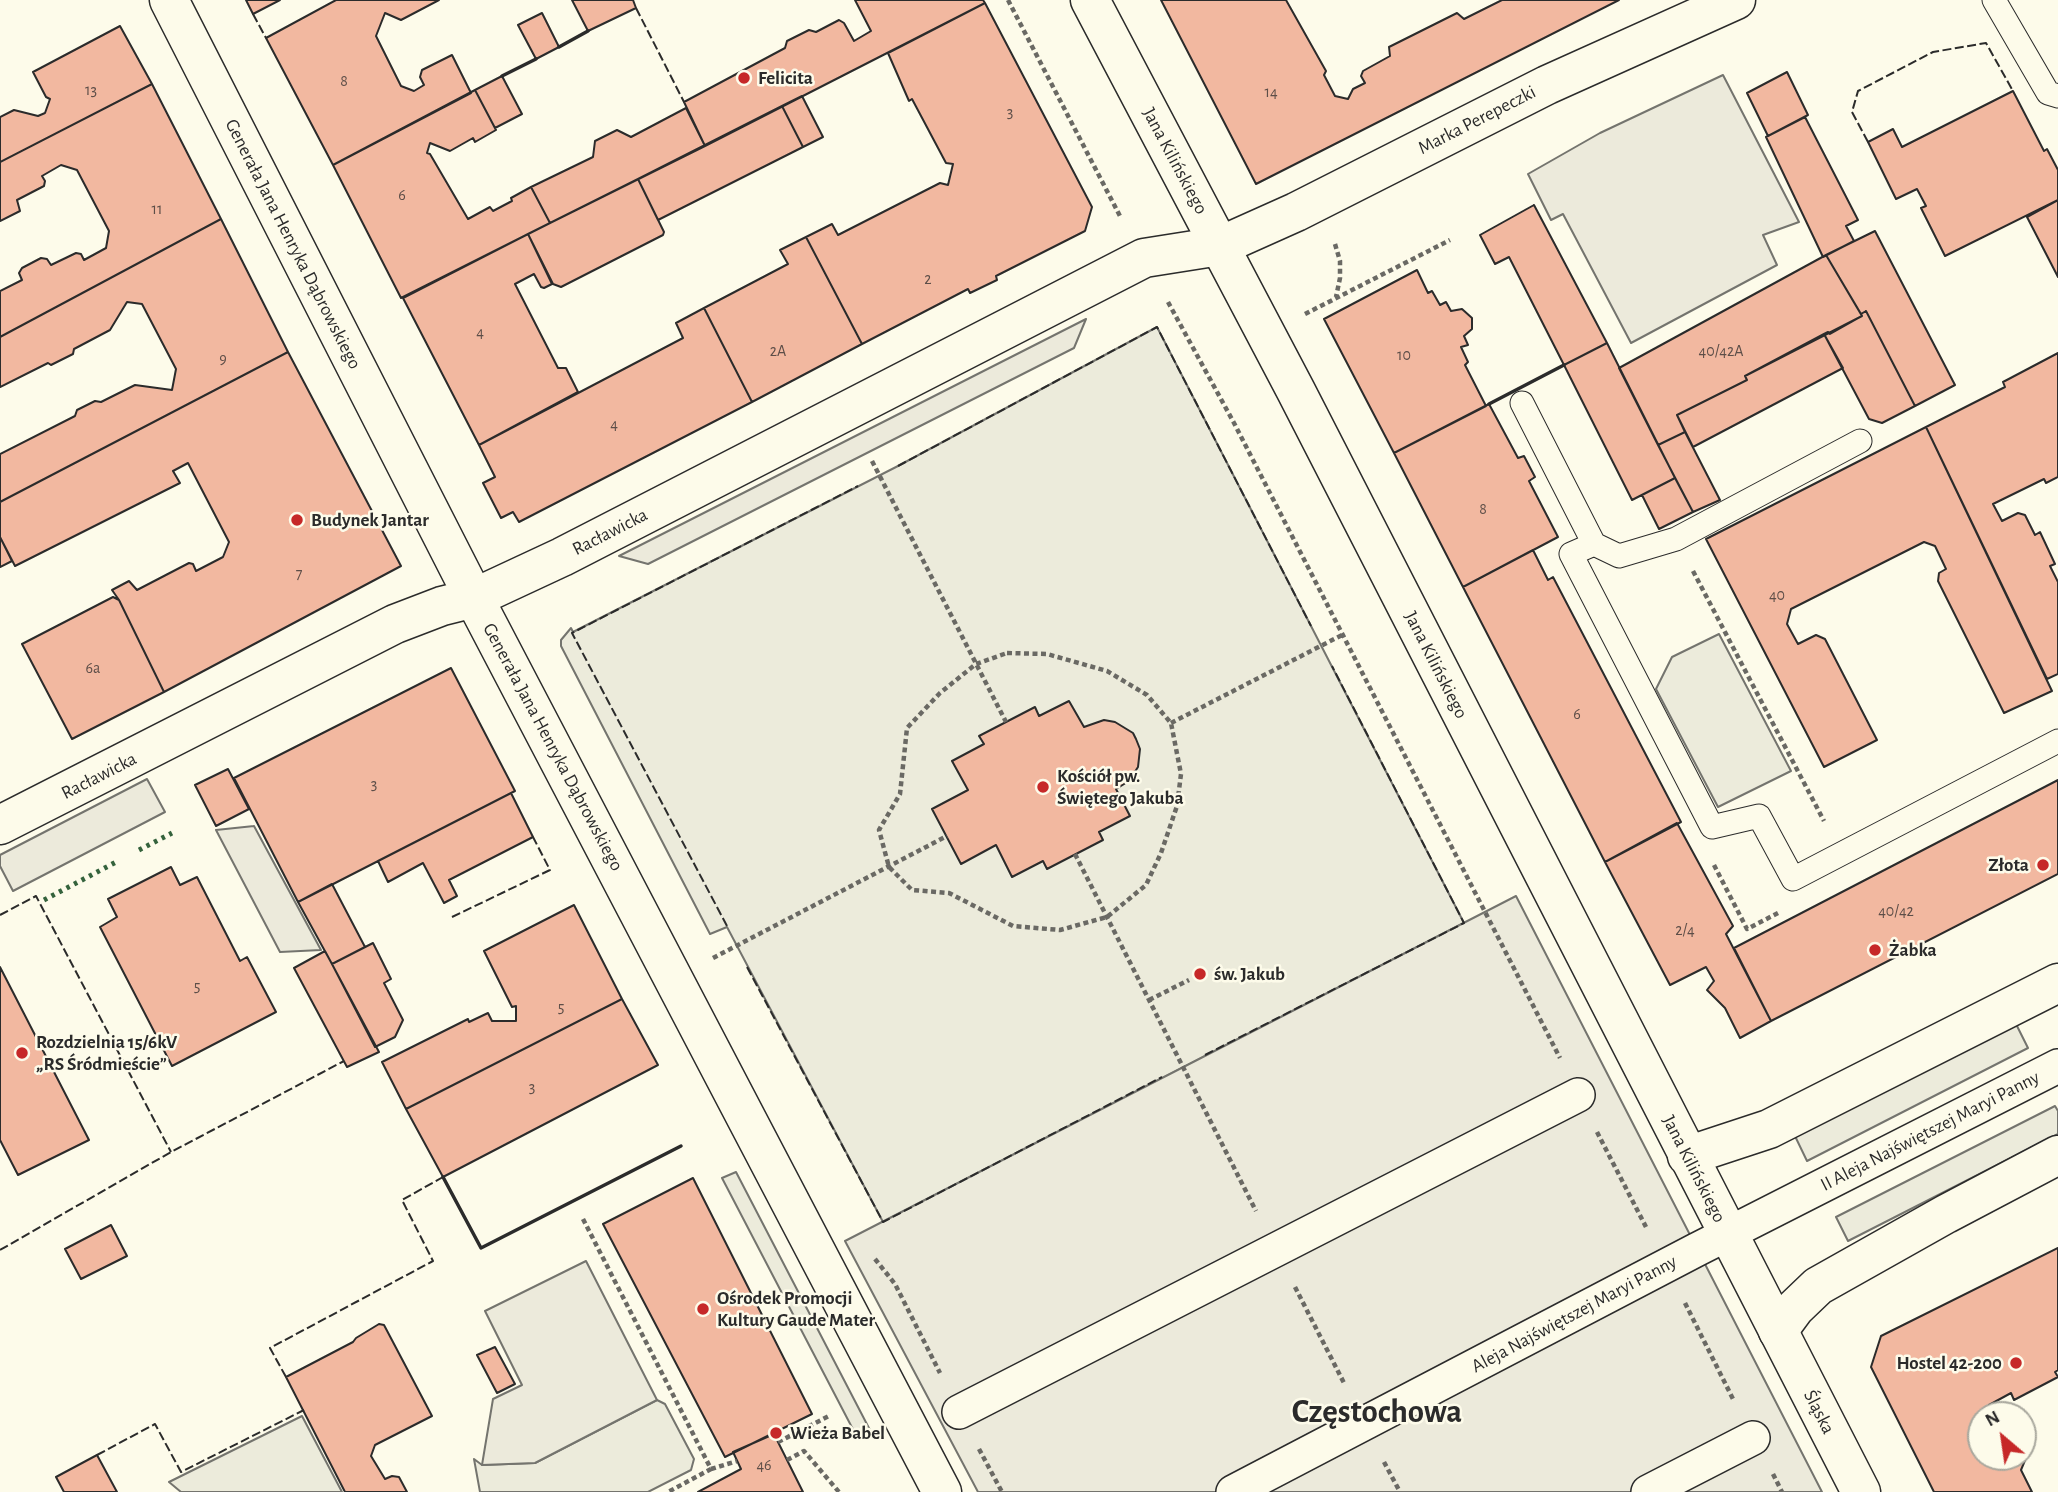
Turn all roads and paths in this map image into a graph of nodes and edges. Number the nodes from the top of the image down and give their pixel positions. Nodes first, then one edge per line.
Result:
1 (169, 0) edge
2 (1008, 0) edge
3 (1090, 0) edge
4 (1736, 0) edge
5 (1994, 0) edge
6 (2058, 96) edge
7 (1110, 197) dead end
8 (1450, 240) dead end
9 (1334, 242) dead end
10 (1220, 246) junction
11 (1162, 291) dead end
12 (1336, 298) junction
13 (1301, 316) dead end
14 (1522, 403) dead end
15 (1860, 441) dead end
16 (872, 461) dead end
17 (1676, 539) junction
18 (1594, 544) junction
19 (474, 598) junction
20 (1342, 635) junction
21 (976, 664) junction
22 (1006, 722) dead end
23 (1171, 723) junction
24 (2058, 741) edge
25 (0, 825) edge
26 (947, 836) dead end
27 (1075, 854) dead end
28 (1841, 854) junction
29 (889, 867) junction
30 (1107, 917) junction
31 (712, 958) dead end
32 (1189, 980) dead end
33 (2058, 983) edge
34 (1149, 1000) junction
35 (2058, 1066) edge
36 (1578, 1095) junction
37 (1687, 1156) junction
38 (2058, 1156) edge
39 (1803, 1196) joint
40 (583, 1219) dead end
41 (1728, 1234) junction
42 (1276, 1250) junction
43 (872, 1255) dead end
44 (1666, 1266) junction
45 (1778, 1331) junction
46 (959, 1412) junction
47 (831, 1415) dead end
48 (1365, 1423) junction
49 (1753, 1438) junction
50 (778, 1442) dead end
51 (787, 1460) dead end
52 (737, 1461) dead end
53 (712, 1469) junction
54 (668, 1492) edge
55 (839, 1492) edge
56 (942, 1492) edge
57 (1002, 1492) edge
58 (1233, 1492) edge
59 (1400, 1492) edge
60 (1648, 1492) edge
61 (1782, 1492) edge
62 (1861, 1492) edge

1 - 19 street, Generała Jana Henryka Dąbrowskiego
2 - 7 path
3 - 10 street, Jana Kilińskiego
4 - 10 street, Marka Perepeczki
5 - 6 lane
8 - 12 path
9 - 12 path
10 - 19 street, Racławicka
10 - 37 street, Jana Kilińskiego
11 - 20 path
12 - 13 path
14 - 18 lane
15 - 17 lane
16 - 21 path
17 - 18 lane
17 - 28 path
18 - 28 lane
19 - 25 street, Racławicka
19 - 56 street, Generała Jana Henryka Dąbrowskiego
20 - 23 path
20 - 36 path
21 - 22 path
21 - 23 path
21 - 29 path
23 - 30 path
24 - 28 lane
26 - 29 path
27 - 30 path
29 - 30 path
29 - 31 path
30 - 34 path
32 - 34 path
33 - 37 street
34 - 42 path
35 - 39 street, II Aleja Najświętszej Maryi Panny
36 - 42 street
36 - 44 path
37 - 41 street, Jana Kilińskiego
38 - 45 street
39 - 41 street, Aleja Najświętszej Maryi Panny
40 - 53 path
41 - 44 street, Aleja Najświętszej Maryi Panny
41 - 45 street, Jana Kilińskiego
42 - 46 street
42 - 48 path
43 - 46 path
44 - 48 street, Aleja Najświętszej Maryi Panny
44 - 49 path
45 - 62 street, Śląska
46 - 57 path
47 - 50 path
48 - 58 street, Aleja Najświętszej Maryi Panny
48 - 59 path
49 - 60 street
49 - 61 path
51 - 55 path
52 - 53 path
53 - 54 path

